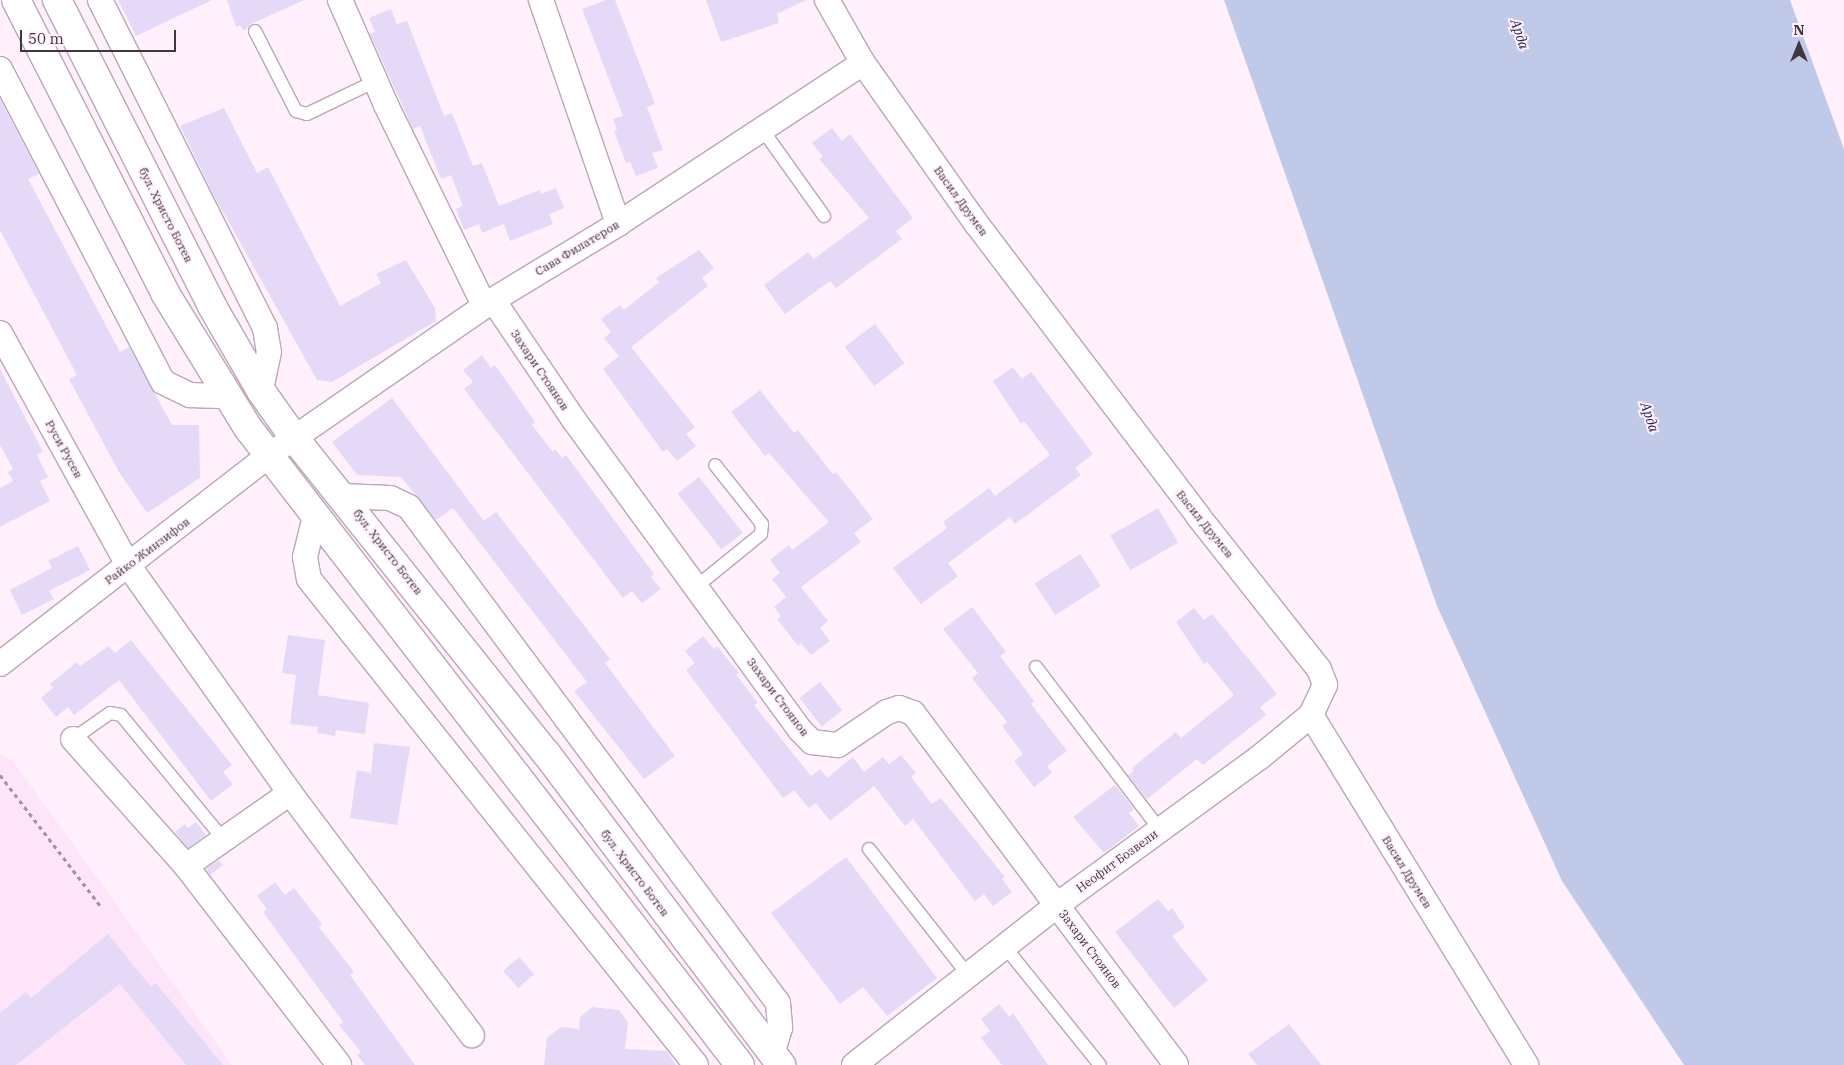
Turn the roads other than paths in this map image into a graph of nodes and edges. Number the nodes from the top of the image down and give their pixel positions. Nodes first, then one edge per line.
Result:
1 (16, 0) edge
2 (57, 0) edge
3 (100, 0) edge
4 (340, 0) edge
5 (541, 0) edge
6 (826, 0) edge
7 (255, 31) dead end
8 (863, 63) junction
9 (0, 68) edge
10 (376, 81) junction
11 (762, 129) junction
12 (824, 216) dead end
13 (618, 224) junction
14 (489, 302) junction
15 (0, 333) edge
16 (261, 391) junction
17 (226, 396) junction
18 (295, 439) junction
19 (268, 456) junction
20 (715, 465) dead end
21 (343, 496) junction
22 (315, 516) junction
23 (128, 565) junction
24 (697, 586) junction
25 (0, 664) edge
26 (1036, 667) dead end
27 (1311, 715) junction
28 (73, 739) joint
29 (290, 793) junction
30 (1160, 830) junction
31 (224, 840) junction
32 (869, 849) dead end
33 (186, 866) junction
34 (1057, 905) junction
35 (1005, 946) junction
36 (968, 975) junction
37 (472, 1035) dead end
38 (777, 1060) edge
39 (339, 1065) edge
40 (696, 1065) edge
41 (740, 1065) edge
42 (854, 1065) edge
43 (1100, 1065) edge
44 (1176, 1065) edge
45 (1526, 1065) edge

1 - 17 main road
2 - 16 main road, бул. Христо Ботев
3 - 16 street
4 - 10 street, Захари Стоянов
5 - 13 street
6 - 8 street, Васил Друмев
7 - 10 lane
8 - 11 street, Сава Филатеров
8 - 27 street, Васил Друмев
9 - 17 street
10 - 14 street, Захари Стоянов
11 - 12 lane
11 - 13 street, Сава Филатеров
13 - 14 street, Сава Филатеров
14 - 18 street, Сава Филатеров
14 - 24 street, Захари Стоянов
15 - 23 street, Руси Русев
16 - 18 main road, бул. Христо Ботев
17 - 19 main road
18 - 19 street, Райко Жинзифов
18 - 21 main road, бул. Христо Ботев
19 - 22 main road
19 - 23 street, Райко Жинзифов
20 - 24 lane
21 - 38 main road, бул. Христо Ботев
21 - 38 street
22 - 40 street
22 - 41 main road
23 - 25 street, Райко Жинзифов
23 - 29 street, Руси Русев
24 - 34 street, Захари Стоянов
26 - 30 lane
27 - 30 street, Неофит Бозвели
27 - 45 street, Васил Друмев
28 - 31 lane
28 - 33 street
29 - 31 street
29 - 37 street, Руси Русев
30 - 34 street, Неофит Бозвели
31 - 33 street
32 - 36 lane
33 - 39 street
34 - 35 street, Неофит Бозвели
34 - 44 street, Захари Стоянов
35 - 36 street, Неофит Бозвели
35 - 43 lane
36 - 42 street, Неофит Бозвели

